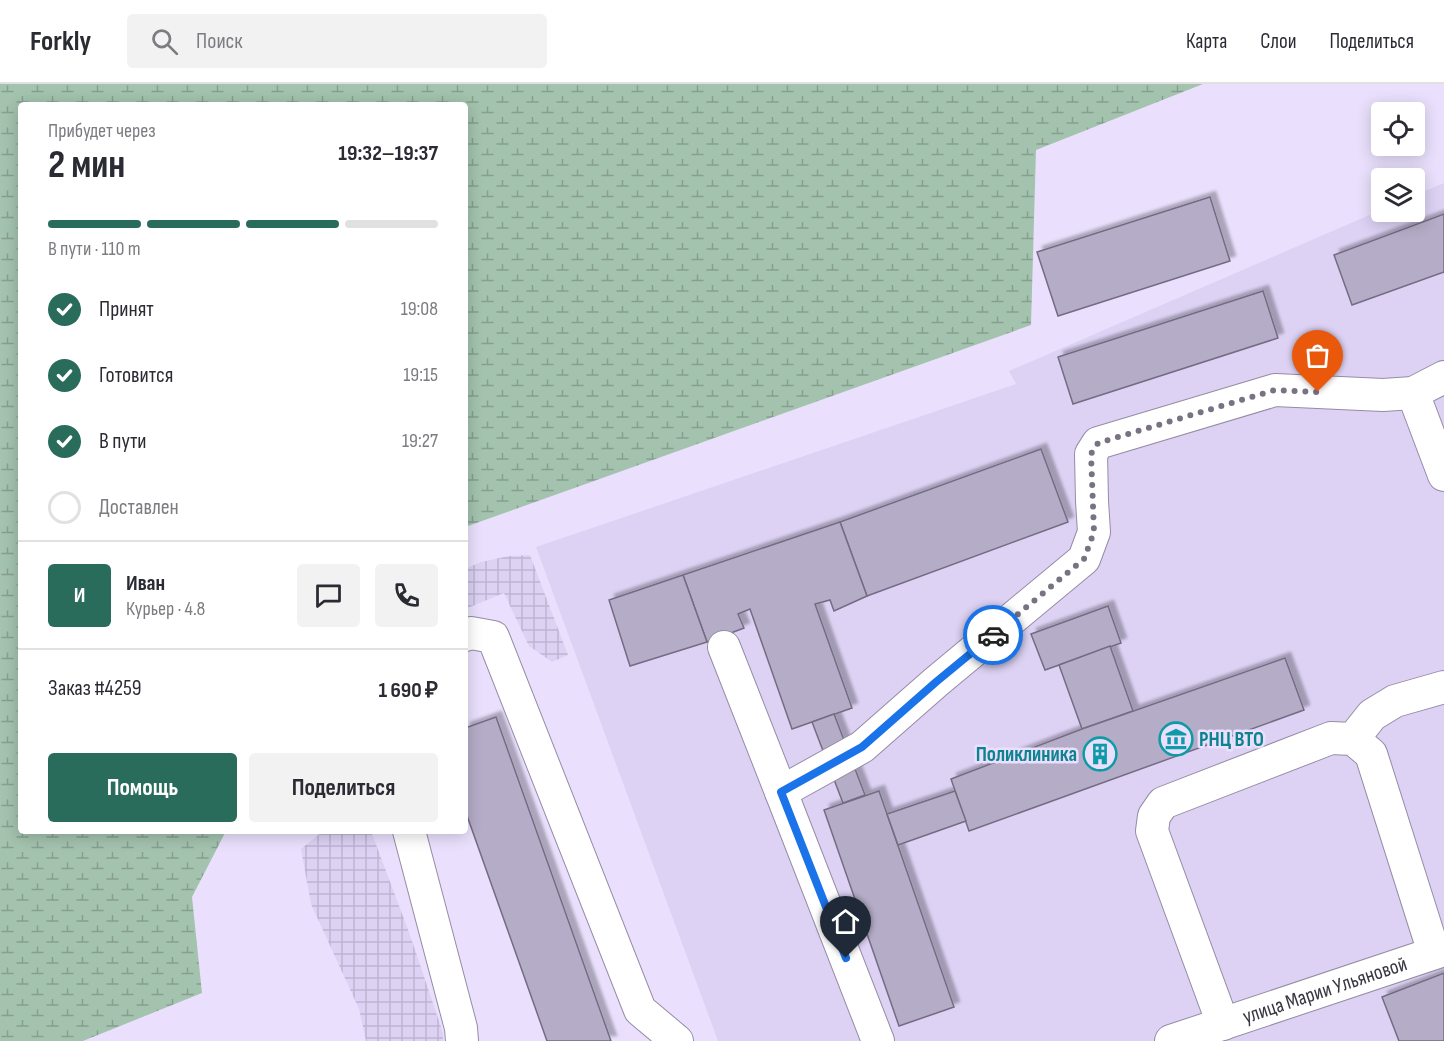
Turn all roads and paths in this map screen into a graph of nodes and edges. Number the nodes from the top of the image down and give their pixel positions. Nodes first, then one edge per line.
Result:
1 (1444, 377) edge
2 (1413, 393) junction
3 (1444, 475) edge
4 (468, 634) edge
5 (724, 647) dead end
6 (1444, 687) edge
7 (1353, 739) junction
8 (781, 792) junction
9 (410, 834) edge
10 (1439, 952) edge
11 (1223, 1024) junction
12 (462, 1041) edge
13 (677, 1041) edge
14 (878, 1041) edge
15 (1171, 1041) edge

1 - 2 street
2 - 3 street
2 - 8 street
4 - 13 street
5 - 8 street
6 - 7 street
7 - 10 street
7 - 11 street
8 - 14 street
9 - 12 street
10 - 11 street, улица Марии Ульяновой
11 - 15 street, улица Марии Ульяновой

